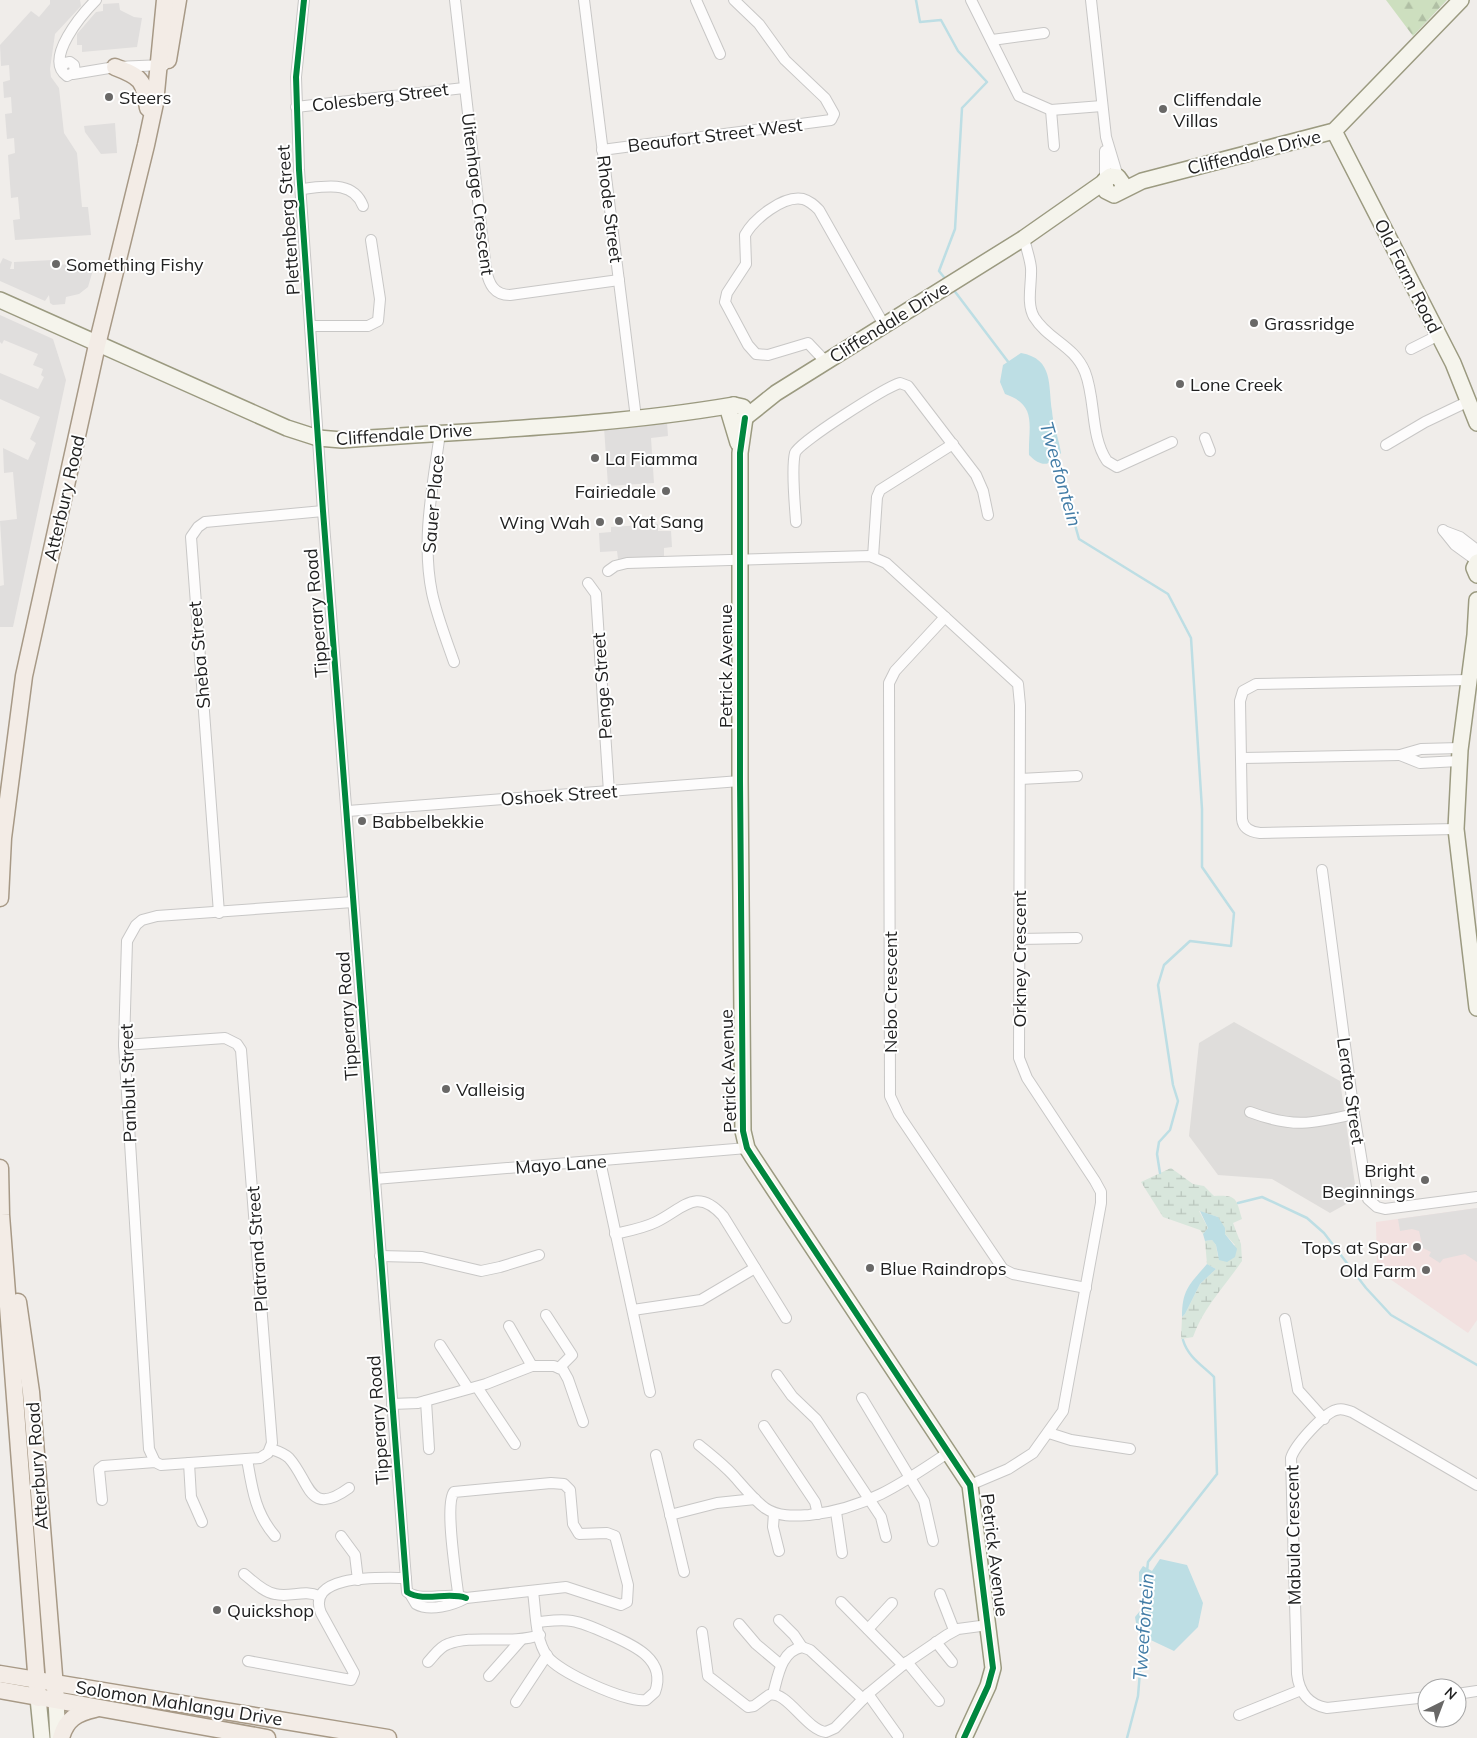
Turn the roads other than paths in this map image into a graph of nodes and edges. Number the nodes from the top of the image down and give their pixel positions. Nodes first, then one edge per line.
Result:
1 (96, 0) edge
2 (165, 0) edge
3 (178, 0) edge
4 (304, 0) edge
5 (455, 0) edge
6 (584, 0) edge
7 (696, 0) edge
8 (734, 0) edge
9 (971, 0) edge
10 (1091, 0) edge
11 (1461, 0) edge
12 (1044, 33) dead end
13 (992, 40) junction
14 (720, 54) dead end
15 (162, 65) junction
16 (115, 67) junction
17 (464, 88) junction
18 (1102, 106) junction
19 (296, 107) junction
20 (1050, 110) junction
21 (150, 127) junction
22 (1334, 131) junction
23 (1054, 146) dead end
24 (602, 150) junction
25 (1113, 183) junction
26 (301, 189) junction
27 (363, 206) dead end
28 (1024, 238) junction
29 (371, 240) dead end
30 (619, 280) junction
31 (0, 300) edge
32 (884, 325) junction
33 (310, 326) junction
34 (1439, 335) junction
35 (97, 345) junction
36 (1411, 349) dead end
37 (826, 362) junction
38 (1469, 401) junction
39 (738, 415) junction
40 (636, 418) junction
41 (1477, 423) edge
42 (440, 433) junction
43 (318, 438) junction
44 (1205, 438) dead end
45 (1172, 442) dead end
46 (953, 444) junction
47 (1386, 445) dead end
48 (1210, 451) dead end
49 (323, 511) junction
50 (988, 515) dead end
51 (796, 522) dead end
52 (1477, 550) edge
53 (873, 557) junction
54 (740, 559) junction
55 (1477, 562) edge
56 (608, 571) dead end
57 (1477, 575) edge
58 (588, 583) dead end
59 (1477, 600) edge
60 (945, 617) junction
61 (1476, 632) edge
62 (454, 662) dead end
63 (1469, 680) junction
64 (1460, 755) junction
65 (1242, 758) junction
66 (1077, 776) dead end
67 (1020, 779) junction
68 (740, 782) junction
69 (609, 792) junction
70 (348, 811) junction
71 (1456, 829) junction
72 (1322, 870) dead end
73 (0, 898) edge
74 (353, 902) junction
75 (219, 913) junction
76 (1472, 921) edge
77 (1077, 938) dead end
78 (1019, 939) junction
79 (1473, 941) edge
80 (1474, 962) edge
81 (1475, 979) edge
82 (1477, 1008) edge
83 (124, 1045) junction
84 (1250, 1112) dead end
85 (1354, 1114) junction
86 (747, 1148) junction
87 (600, 1161) junction
88 (0, 1168) edge
89 (375, 1179) junction
90 (2, 1196) junction
91 (1477, 1198) edge
92 (615, 1234) junction
93 (539, 1254) dead end
94 (380, 1256) junction
95 (755, 1268) junction
96 (1086, 1288) junction
97 (632, 1310) junction
98 (546, 1315) dead end
99 (786, 1318) dead end
100 (1285, 1319) dead end
101 (509, 1326) dead end
102 (440, 1345) dead end
103 (532, 1366) junction
104 (558, 1368) junction
105 (777, 1375) dead end
106 (472, 1387) junction
107 (650, 1392) dead end
108 (862, 1398) dead end
109 (426, 1401) junction
110 (392, 1404) junction
111 (1324, 1419) junction
112 (583, 1422) dead end
113 (764, 1426) dead end
114 (1049, 1434) junction
115 (515, 1444) dead end
116 (699, 1445) dead end
117 (429, 1448) dead end
118 (271, 1449) junction
119 (1130, 1449) dead end
120 (949, 1452) junction
121 (656, 1455) dead end
122 (247, 1459) junction
123 (155, 1462) junction
124 (189, 1464) junction
125 (912, 1477) junction
126 (1477, 1484) edge
127 (970, 1485) junction
128 (348, 1488) dead end
129 (755, 1499) junction
130 (102, 1500) dead end
131 (869, 1500) junction
132 (836, 1512) junction
133 (774, 1513) junction
134 (818, 1514) junction
135 (670, 1515) junction
136 (202, 1522) dead end
137 (275, 1536) dead end
138 (341, 1536) dead end
139 (886, 1537) dead end
140 (933, 1541) dead end
141 (779, 1551) dead end
142 (842, 1553) dead end
143 (684, 1572) dead end
144 (244, 1574) dead end
145 (406, 1578) junction
146 (358, 1580) junction
147 (533, 1592) junction
148 (940, 1594) dead end
149 (319, 1596) junction
150 (461, 1599) junction
151 (841, 1602) dead end
152 (892, 1603) dead end
153 (779, 1620) dead end
154 (538, 1622) junction
155 (739, 1624) dead end
156 (988, 1625) junction
157 (868, 1629) junction
158 (954, 1630) junction
159 (702, 1632) dead end
160 (540, 1636) junction
161 (521, 1640) junction
162 (936, 1642) junction
163 (802, 1647) junction
164 (547, 1655) junction
165 (248, 1661) dead end
166 (428, 1662) dead end
167 (952, 1662) dead end
168 (905, 1663) junction
169 (781, 1664) junction
170 (0, 1674) edge
171 (489, 1676) dead end
172 (37, 1680) junction
173 (55, 1682) junction
174 (0, 1690) edge
175 (1301, 1690) junction
176 (773, 1694) junction
177 (866, 1696) junction
178 (38, 1698) junction
179 (1417, 1698) edge
180 (56, 1700) junction
181 (939, 1701) dead end
182 (516, 1702) dead end
183 (97, 1709) junction
184 (1239, 1715) dead end
185 (898, 1736) dead end
186 (42, 1738) edge
187 (59, 1738) edge
188 (266, 1738) edge
189 (388, 1738) edge
190 (964, 1738) edge

1 - 16 street
2 - 15 main road, Atterbury Road
3 - 15 main road, Atterbury Road
4 - 19 street, Plettenberg Street
5 - 17 street, Uitenhage Crescent
6 - 24 street, Rhode Street
7 - 14 street
8 - 24 street, Beaufort Street West
9 - 13 street
10 - 18 street
11 - 22 street, Cliffendale Drive
12 - 13 street
13 - 20 street
15 - 16 street
15 - 21 main road, Atterbury Road
16 - 21 main road
17 - 19 street, Colesberg Street
17 - 30 street, Uitenhage Crescent
18 - 20 street
18 - 25 street
19 - 26 street, Plettenberg Street
20 - 23 street
21 - 35 main road, Atterbury Road
22 - 25 street, Cliffendale Drive
22 - 34 street, Old Farm Road
24 - 30 street, Rhode Street
25 - 28 street, Cliffendale Drive
26 - 27 street
26 - 33 street, Plettenberg Street
28 - 32 street, Cliffendale Drive
28 - 45 street
29 - 33 street
30 - 40 street, Rhode Street
31 - 35 street, Cliffendale Drive
32 - 37 street, Cliffendale Drive
32 - 37 street
33 - 43 street, Plettenberg Street
34 - 36 street
34 - 38 street, Old Farm Road
35 - 43 street, Cliffendale Drive
35 - 73 main road, Atterbury Road
37 - 39 street, Cliffendale Drive
38 - 41 street, Old Farm Road
38 - 47 street
39 - 40 street, Cliffendale Drive
39 - 54 street, Petrick Avenue
40 - 42 street, Cliffendale Drive
42 - 43 street, Cliffendale Drive
42 - 62 street, Sauer Place
43 - 49 street, Tipperary Road
44 - 48 street
46 - 50 street
46 - 51 street
46 - 53 street
49 - 70 street, Tipperary Road
49 - 75 street, Sheba Street
52 - 55 street
53 - 54 street
53 - 60 street, Orkney Crescent
54 - 56 street
54 - 68 street, Petrick Avenue
55 - 57 street
58 - 69 street, Penge Street
59 - 61 street
60 - 67 street, Orkney Crescent
60 - 96 street, Nebo Crescent
61 - 63 street
63 - 64 street
63 - 65 street
64 - 65 street
64 - 71 street
65 - 71 street
66 - 67 street
67 - 78 street, Orkney Crescent
68 - 69 street, Oshoek Street
68 - 86 street, Petrick Avenue
69 - 70 street, Oshoek Street
70 - 74 street, Tipperary Road
71 - 76 street
72 - 85 street, Lerato Street
74 - 75 street, Panbult Street
74 - 89 street, Tipperary Road
75 - 83 street, Panbult Street
76 - 79 street
77 - 78 street
78 - 96 street, Orkney Crescent
79 - 80 street
80 - 81 street
81 - 82 street
83 - 118 street, Platrand Street
83 - 123 street, Panbult Street
84 - 85 street
85 - 91 street, Lerato Street
86 - 87 street, Mayo Lane
86 - 120 street, Petrick Avenue
87 - 89 street, Mayo Lane
87 - 92 street
88 - 90 main road, Atterbury Road
89 - 94 street, Tipperary Road
90 - 172 main road, Atterbury Road
90 - 173 main road, Atterbury Road
92 - 95 street
92 - 97 street
93 - 94 street
94 - 110 street, Tipperary Road
95 - 97 street
95 - 99 street
96 - 114 street, Orkney Crescent
97 - 107 street
98 - 104 street
100 - 111 street
101 - 103 street
102 - 106 street
103 - 104 street
103 - 106 street
104 - 112 street
105 - 131 street
106 - 109 street
106 - 115 street
108 - 125 street
109 - 110 street
109 - 117 street
110 - 145 street, Tipperary Road
111 - 126 street, Mabula Crescent
111 - 175 street, Mabula Crescent
113 - 134 street
114 - 119 street
114 - 127 street, Orkney Crescent
116 - 129 street
118 - 122 street
118 - 128 street
120 - 125 street
120 - 127 street, Petrick Avenue
121 - 135 street
122 - 124 street
122 - 137 street
123 - 124 street
123 - 130 street
124 - 136 street
125 - 131 street
125 - 140 street
127 - 156 street, Petrick Avenue
129 - 133 street
129 - 135 street
131 - 132 street
131 - 139 street
132 - 134 street
132 - 142 street
133 - 134 street
133 - 141 street
135 - 143 street
138 - 146 street
144 - 149 street
145 - 146 street
145 - 150 street, Tipperary Road
146 - 149 street
147 - 150 street
147 - 150 street
147 - 154 street
148 - 158 street
149 - 165 street
151 - 157 street
152 - 157 street
153 - 163 street
154 - 160 street
154 - 164 street
155 - 169 street
156 - 158 street
156 - 190 street, Petrick Avenue
157 - 168 street
158 - 162 street
159 - 176 street
160 - 161 street
160 - 164 street
161 - 166 street
161 - 171 street
162 - 167 street
162 - 168 street
163 - 169 street
163 - 177 street
164 - 182 street
168 - 177 street
168 - 181 street
169 - 176 street
170 - 172 main road, Solomon Mahlangu Drive
172 - 173 main road, Solomon Mahlangu Drive
172 - 178 main road, Atterbury Road
173 - 180 main road, Atterbury Road
173 - 189 main road, Solomon Mahlangu Drive
174 - 178 main road, Solomon Mahlangu Drive
175 - 179 street
175 - 184 street
176 - 177 street
177 - 185 street
178 - 180 main road, Solomon Mahlangu Drive
178 - 186 street, Atterbury Road
180 - 183 main road, Solomon Mahlangu Drive
180 - 187 street, Atterbury Road
183 - 187 main road
183 - 188 main road, Solomon Mahlangu Drive

